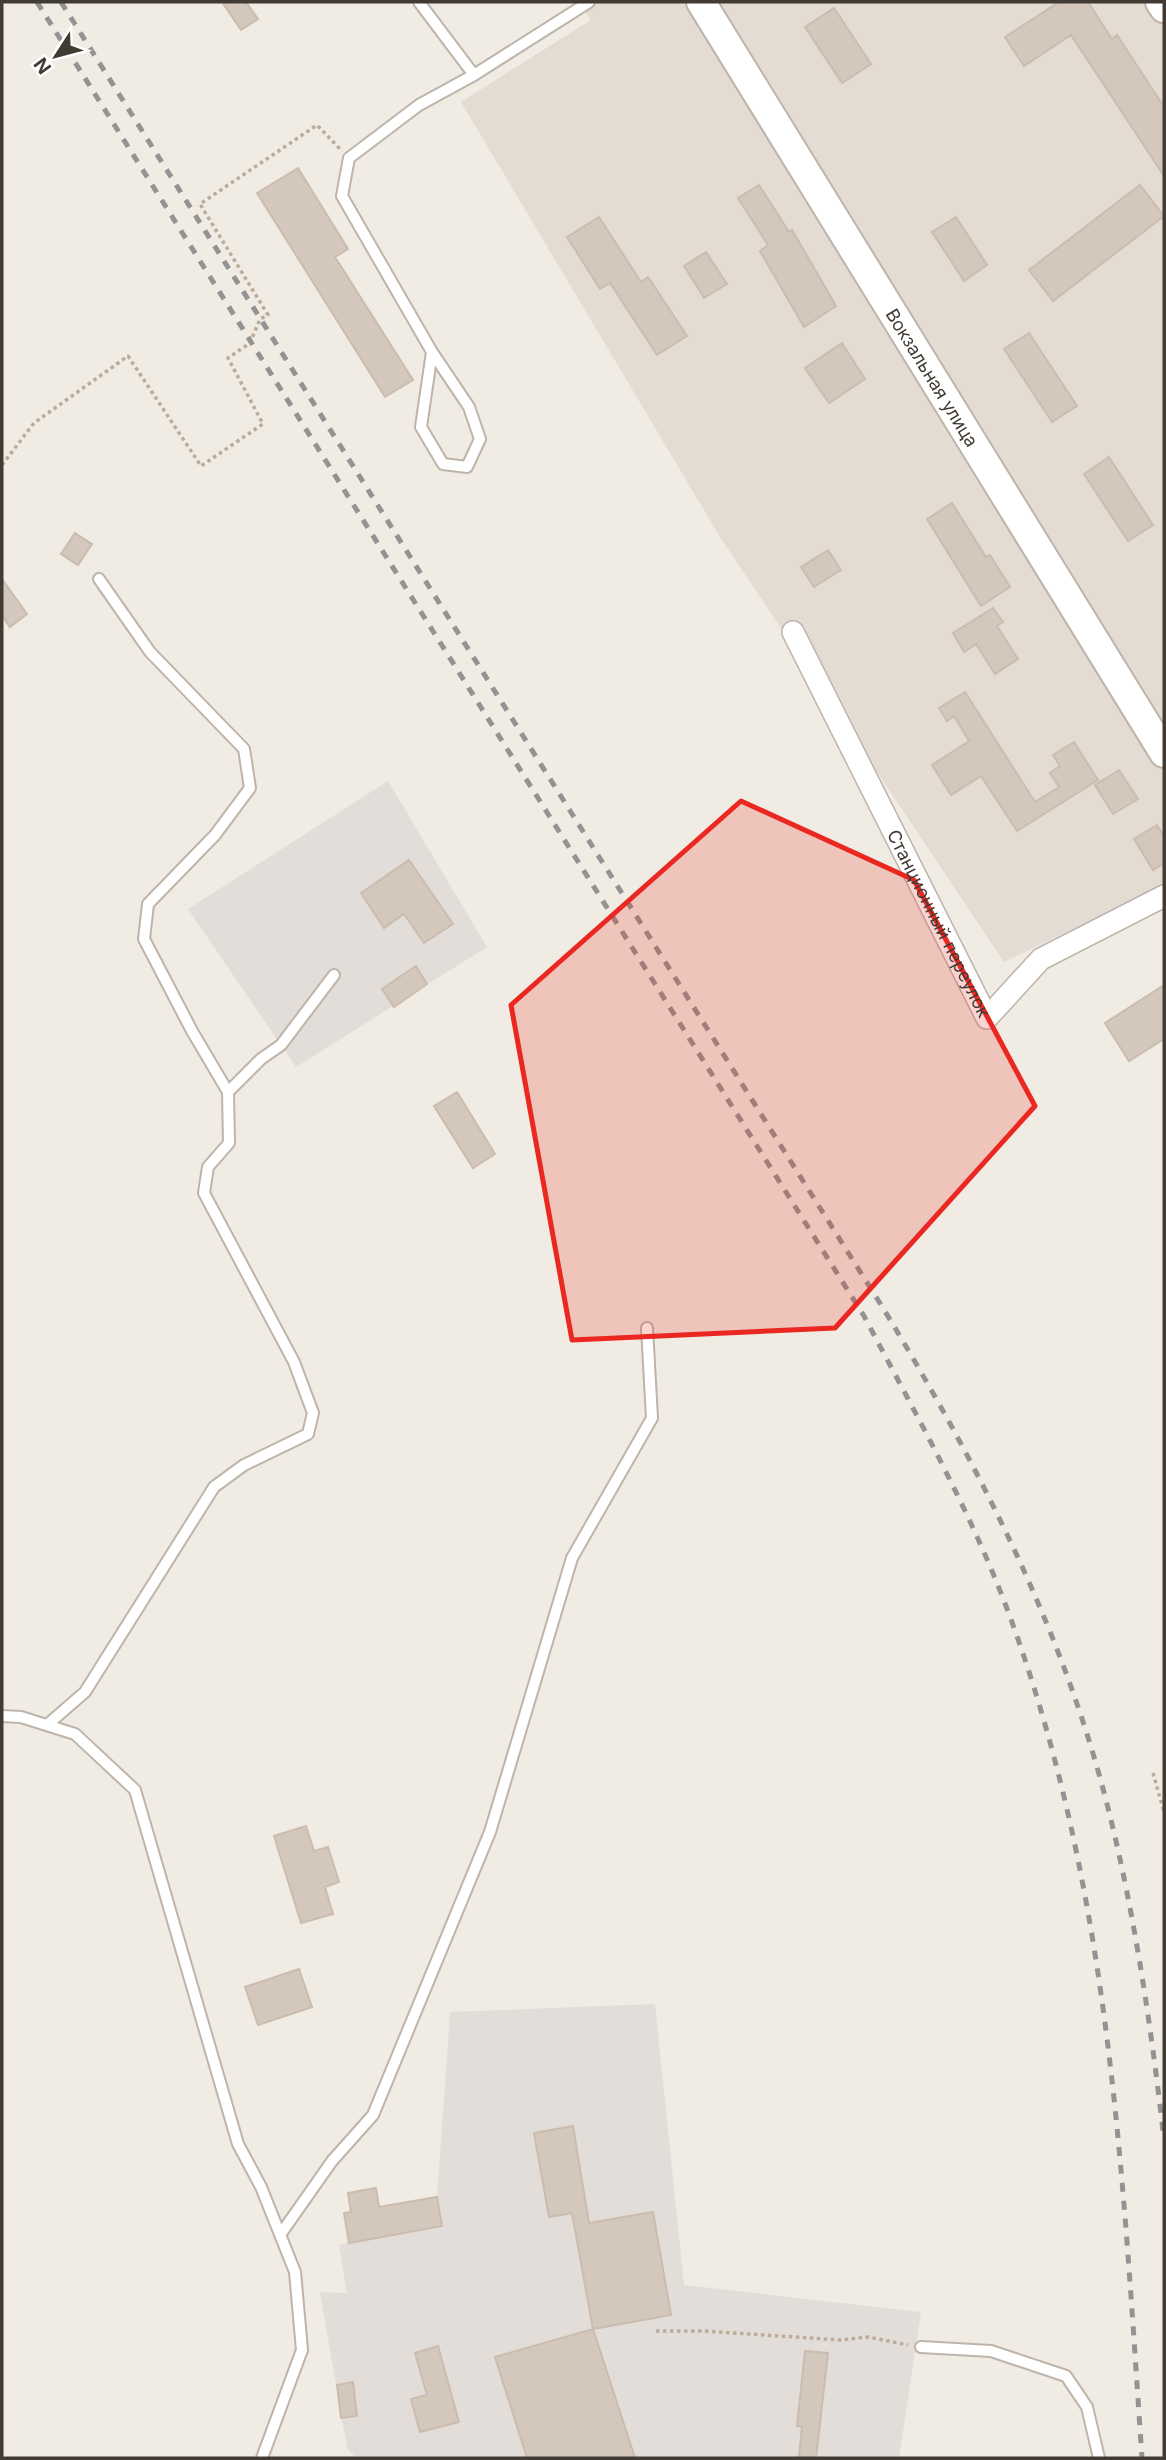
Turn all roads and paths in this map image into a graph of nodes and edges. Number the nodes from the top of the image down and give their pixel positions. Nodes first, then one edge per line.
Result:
1 (419, 2) edge
2 (589, 2) edge
3 (701, 2) edge
4 (1160, 2) edge
5 (1164, 8) edge
6 (474, 75) junction
7 (349, 158) junction
8 (432, 352) junction
9 (2, 465) edge
10 (99, 579) dead end
11 (793, 632) dead end
12 (1164, 753) edge
13 (1164, 897) edge
14 (334, 975) dead end
15 (228, 1092) junction
16 (647, 1328) dead end
17 (2, 1716) edge
18 (47, 1725) junction
19 (1153, 1773) dead end
20 (1164, 1812) edge
21 (280, 2235) junction
22 (656, 2332) dead end
23 (921, 2347) joint
24 (262, 2458) edge
25 (1099, 2458) edge

1 - 6 lane
2 - 6 lane
3 - 12 street, Вокзальная улица
4 - 5 street
6 - 7 lane
7 - 8 lane
7 - 9 path
8 - 8 lane
10 - 15 lane
11 - 13 street, Станционный переулок
14 - 15 lane
15 - 18 lane
16 - 21 lane
17 - 18 lane
18 - 21 lane
19 - 20 path
21 - 24 lane
22 - 23 path
23 - 25 lane

